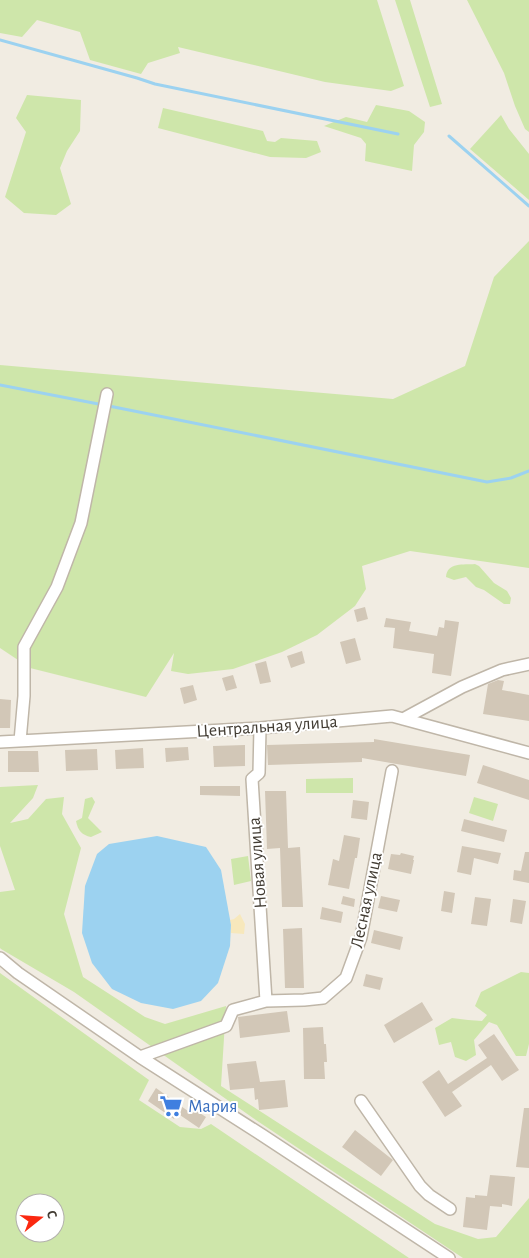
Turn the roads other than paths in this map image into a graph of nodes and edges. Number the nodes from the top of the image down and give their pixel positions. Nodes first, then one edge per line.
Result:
1 (107, 394) dead end
2 (529, 664) edge
3 (404, 719) junction
4 (260, 728) junction
5 (20, 740) junction
6 (0, 742) edge
7 (529, 754) edge
8 (392, 772) dead end
9 (0, 958) edge
10 (266, 1001) junction
11 (140, 1057) junction
12 (361, 1101) dead end
13 (450, 1209) dead end
14 (450, 1258) edge

1 - 5 street
2 - 3 street
3 - 4 street, Центральная улица
3 - 7 street, Центральная улица
4 - 5 street, Центральная улица
4 - 10 street, Новая улица
5 - 6 street, Центральная улица
8 - 10 street, Лесная улица
9 - 11 street
10 - 11 street, Лесная улица
11 - 14 street
12 - 13 street

